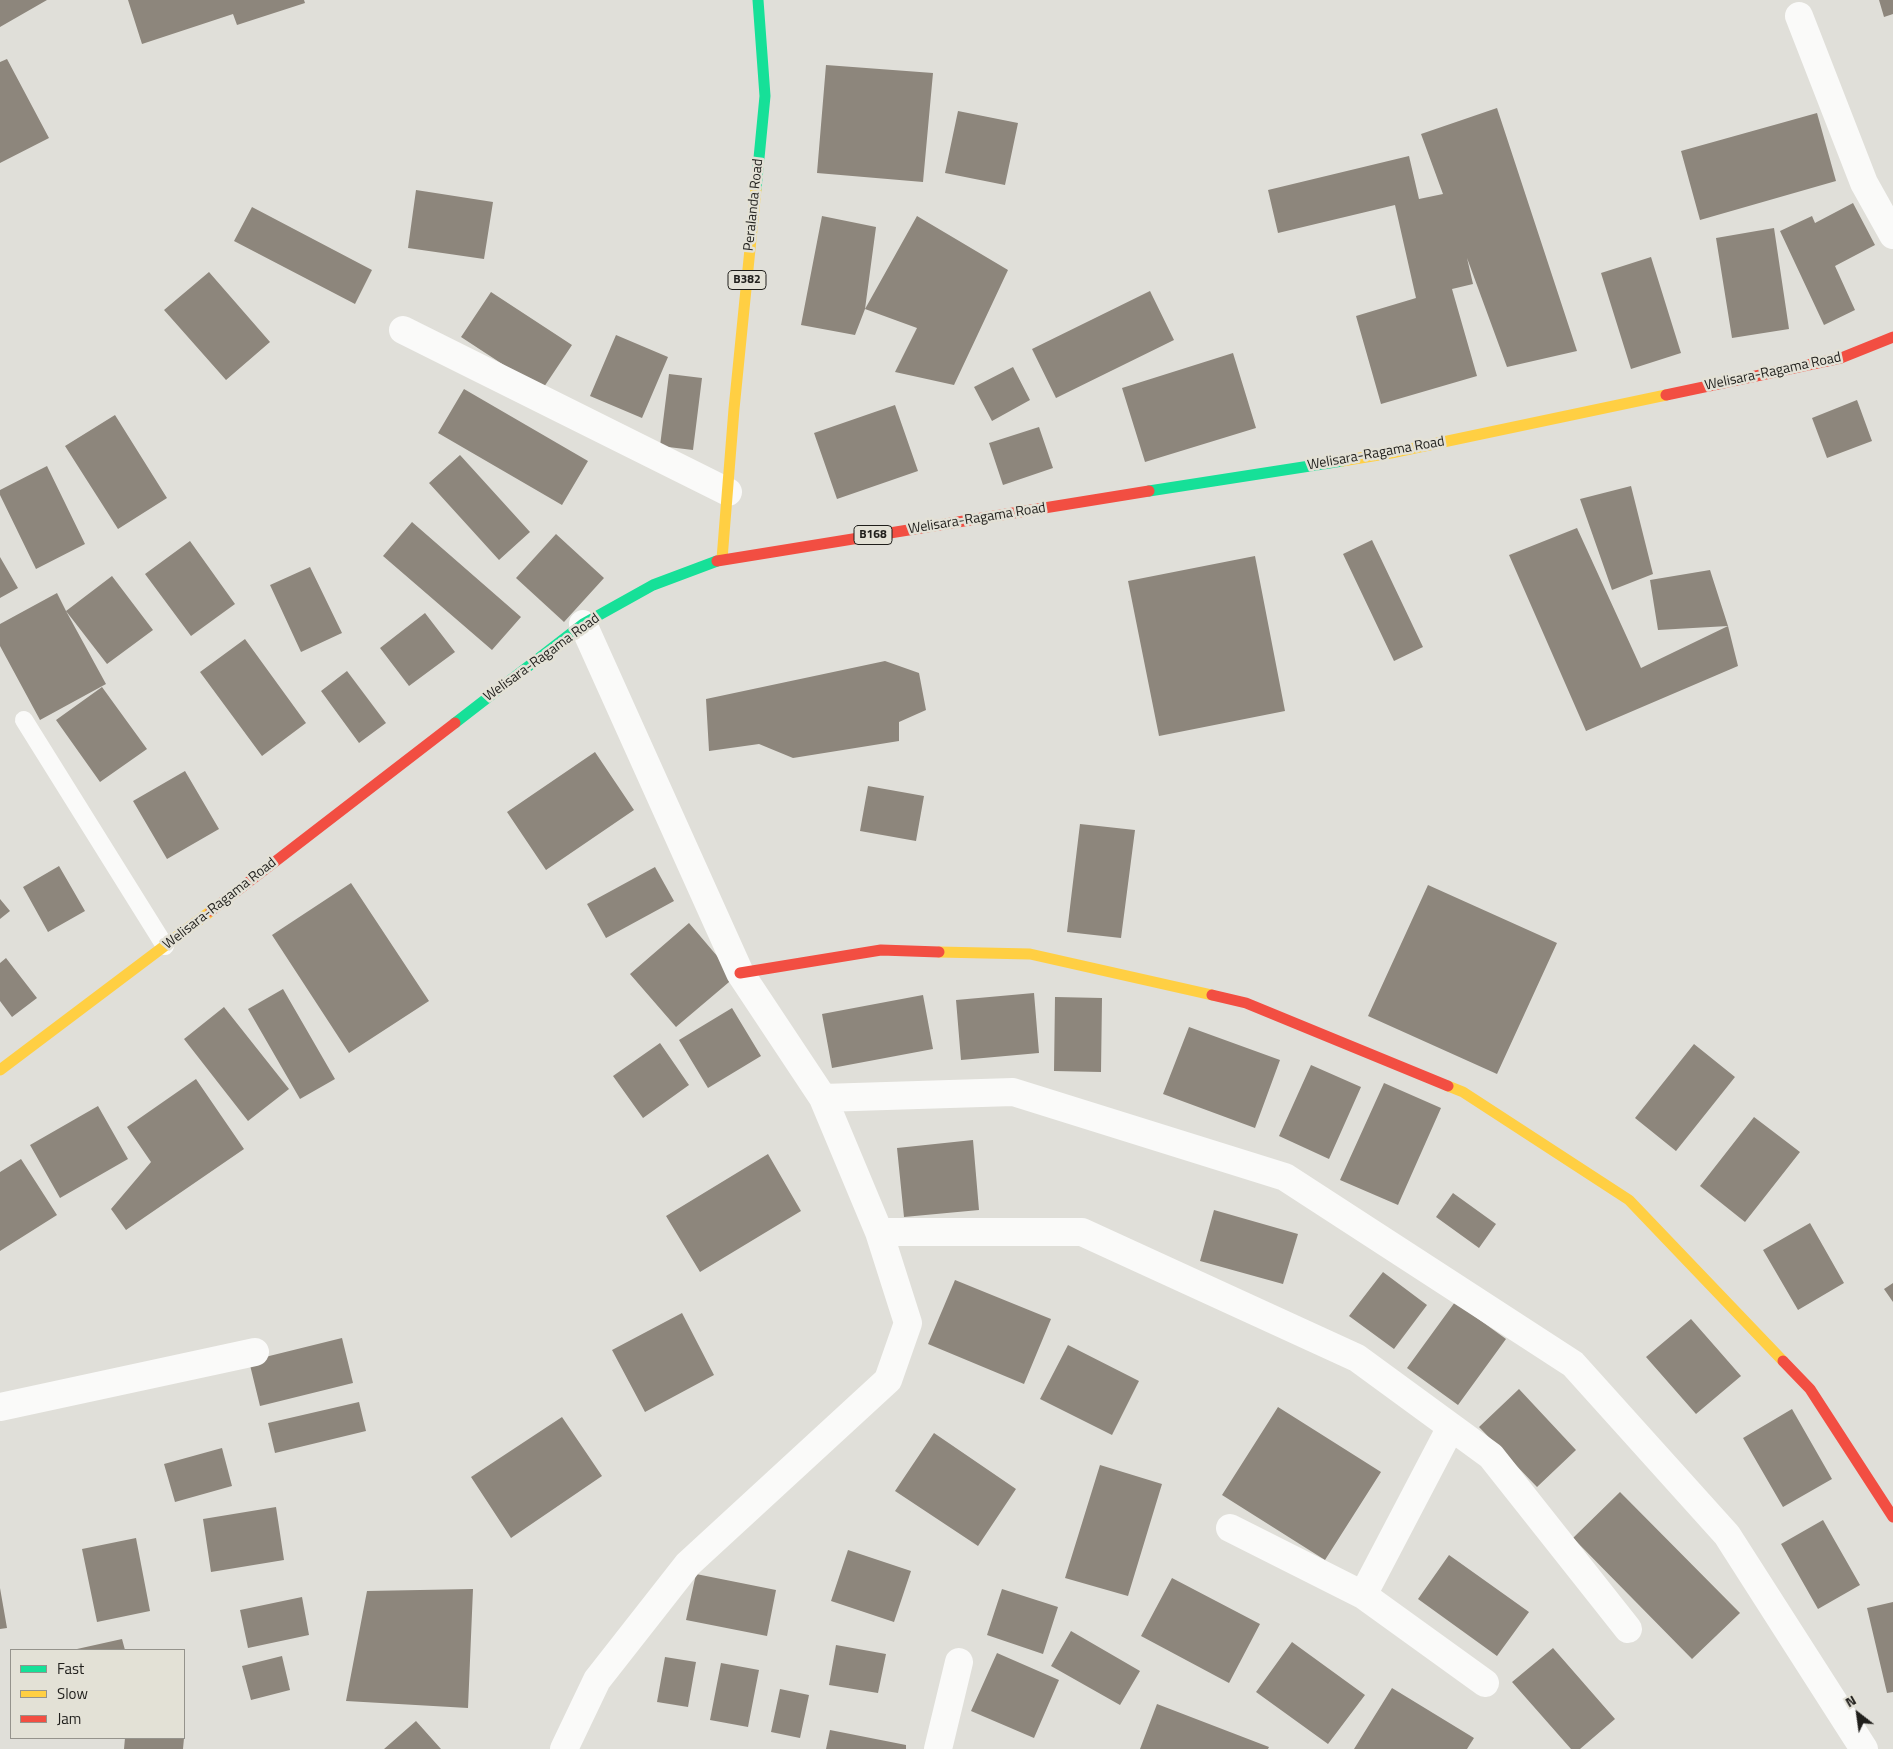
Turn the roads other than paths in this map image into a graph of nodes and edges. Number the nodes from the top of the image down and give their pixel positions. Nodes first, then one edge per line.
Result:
1 (758, 0) edge
2 (1799, 16) dead end
3 (1893, 236) edge
4 (403, 330) dead end
5 (1893, 337) edge
6 (728, 492) junction
7 (722, 559) junction
8 (583, 624) junction
9 (24, 720) dead end
10 (165, 946) junction
11 (740, 973) junction
12 (0, 1070) edge
13 (823, 1098) junction
14 (879, 1232) junction
15 (255, 1352) dead end
16 (0, 1407) edge
17 (1451, 1427) junction
18 (1893, 1517) edge
19 (1230, 1528) dead end
20 (1363, 1595) junction
21 (1628, 1629) dead end
22 (959, 1662) dead end
23 (1485, 1683) dead end
24 (564, 1749) edge
25 (938, 1749) edge
26 (1864, 1749) edge

1 - 6 main road, Peralanda Road / B382
2 - 3 street
4 - 6 street
5 - 7 main road, Welisara-Ragama Road / B168
6 - 7 main road, Peralanda Road / B382
7 - 8 main road, Welisara-Ragama Road / B168
8 - 10 main road, Welisara-Ragama Road / B168
8 - 11 street
9 - 10 lane
10 - 12 main road, Welisara-Ragama Road / B168
11 - 13 street
11 - 18 main road
13 - 14 street
13 - 26 street
14 - 17 street
14 - 24 street
15 - 16 street
17 - 20 street
17 - 21 street
19 - 20 street
20 - 23 street
22 - 25 street

